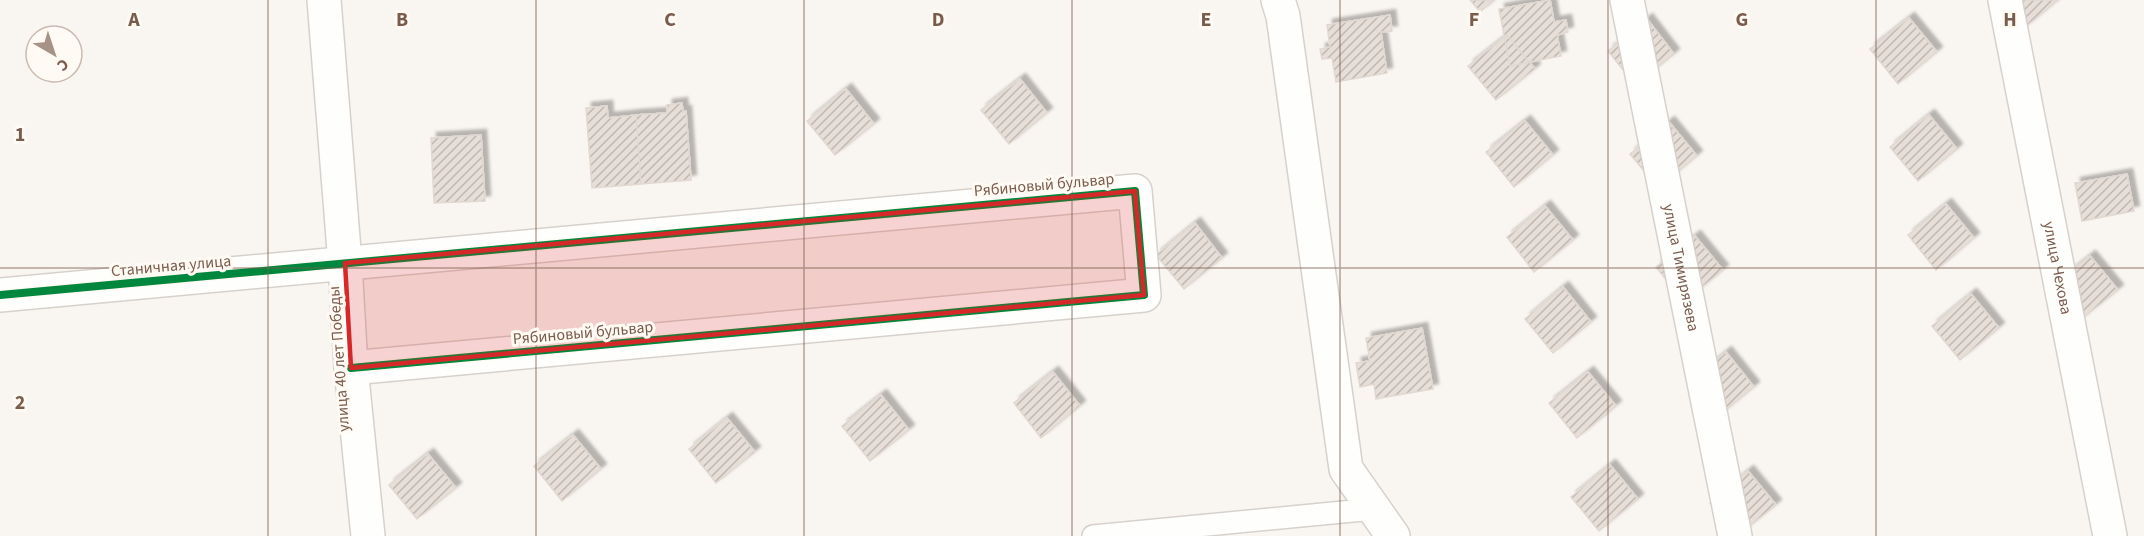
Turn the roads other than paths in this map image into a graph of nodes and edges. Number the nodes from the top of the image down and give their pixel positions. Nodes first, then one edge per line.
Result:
1 (324, 0) edge
2 (1278, 0) edge
3 (1627, 0) edge
4 (2005, 0) edge
5 (345, 263) junction
6 (0, 295) edge
7 (351, 368) junction
8 (1374, 509) junction
9 (368, 536) edge
10 (1094, 536) edge
11 (1393, 536) edge
12 (1735, 536) edge
13 (2110, 536) edge

1 - 5 street, улица 40 лет Победы
2 - 8 street
3 - 12 street, улица Тимирязева
4 - 13 street, улица Чехова
5 - 6 street, Станичная улица
5 - 7 street, улица 40 лет Победы
5 - 7 street, Рябиновый бульвар
7 - 9 street, улица 40 лет Победы
8 - 10 lane
8 - 11 street

